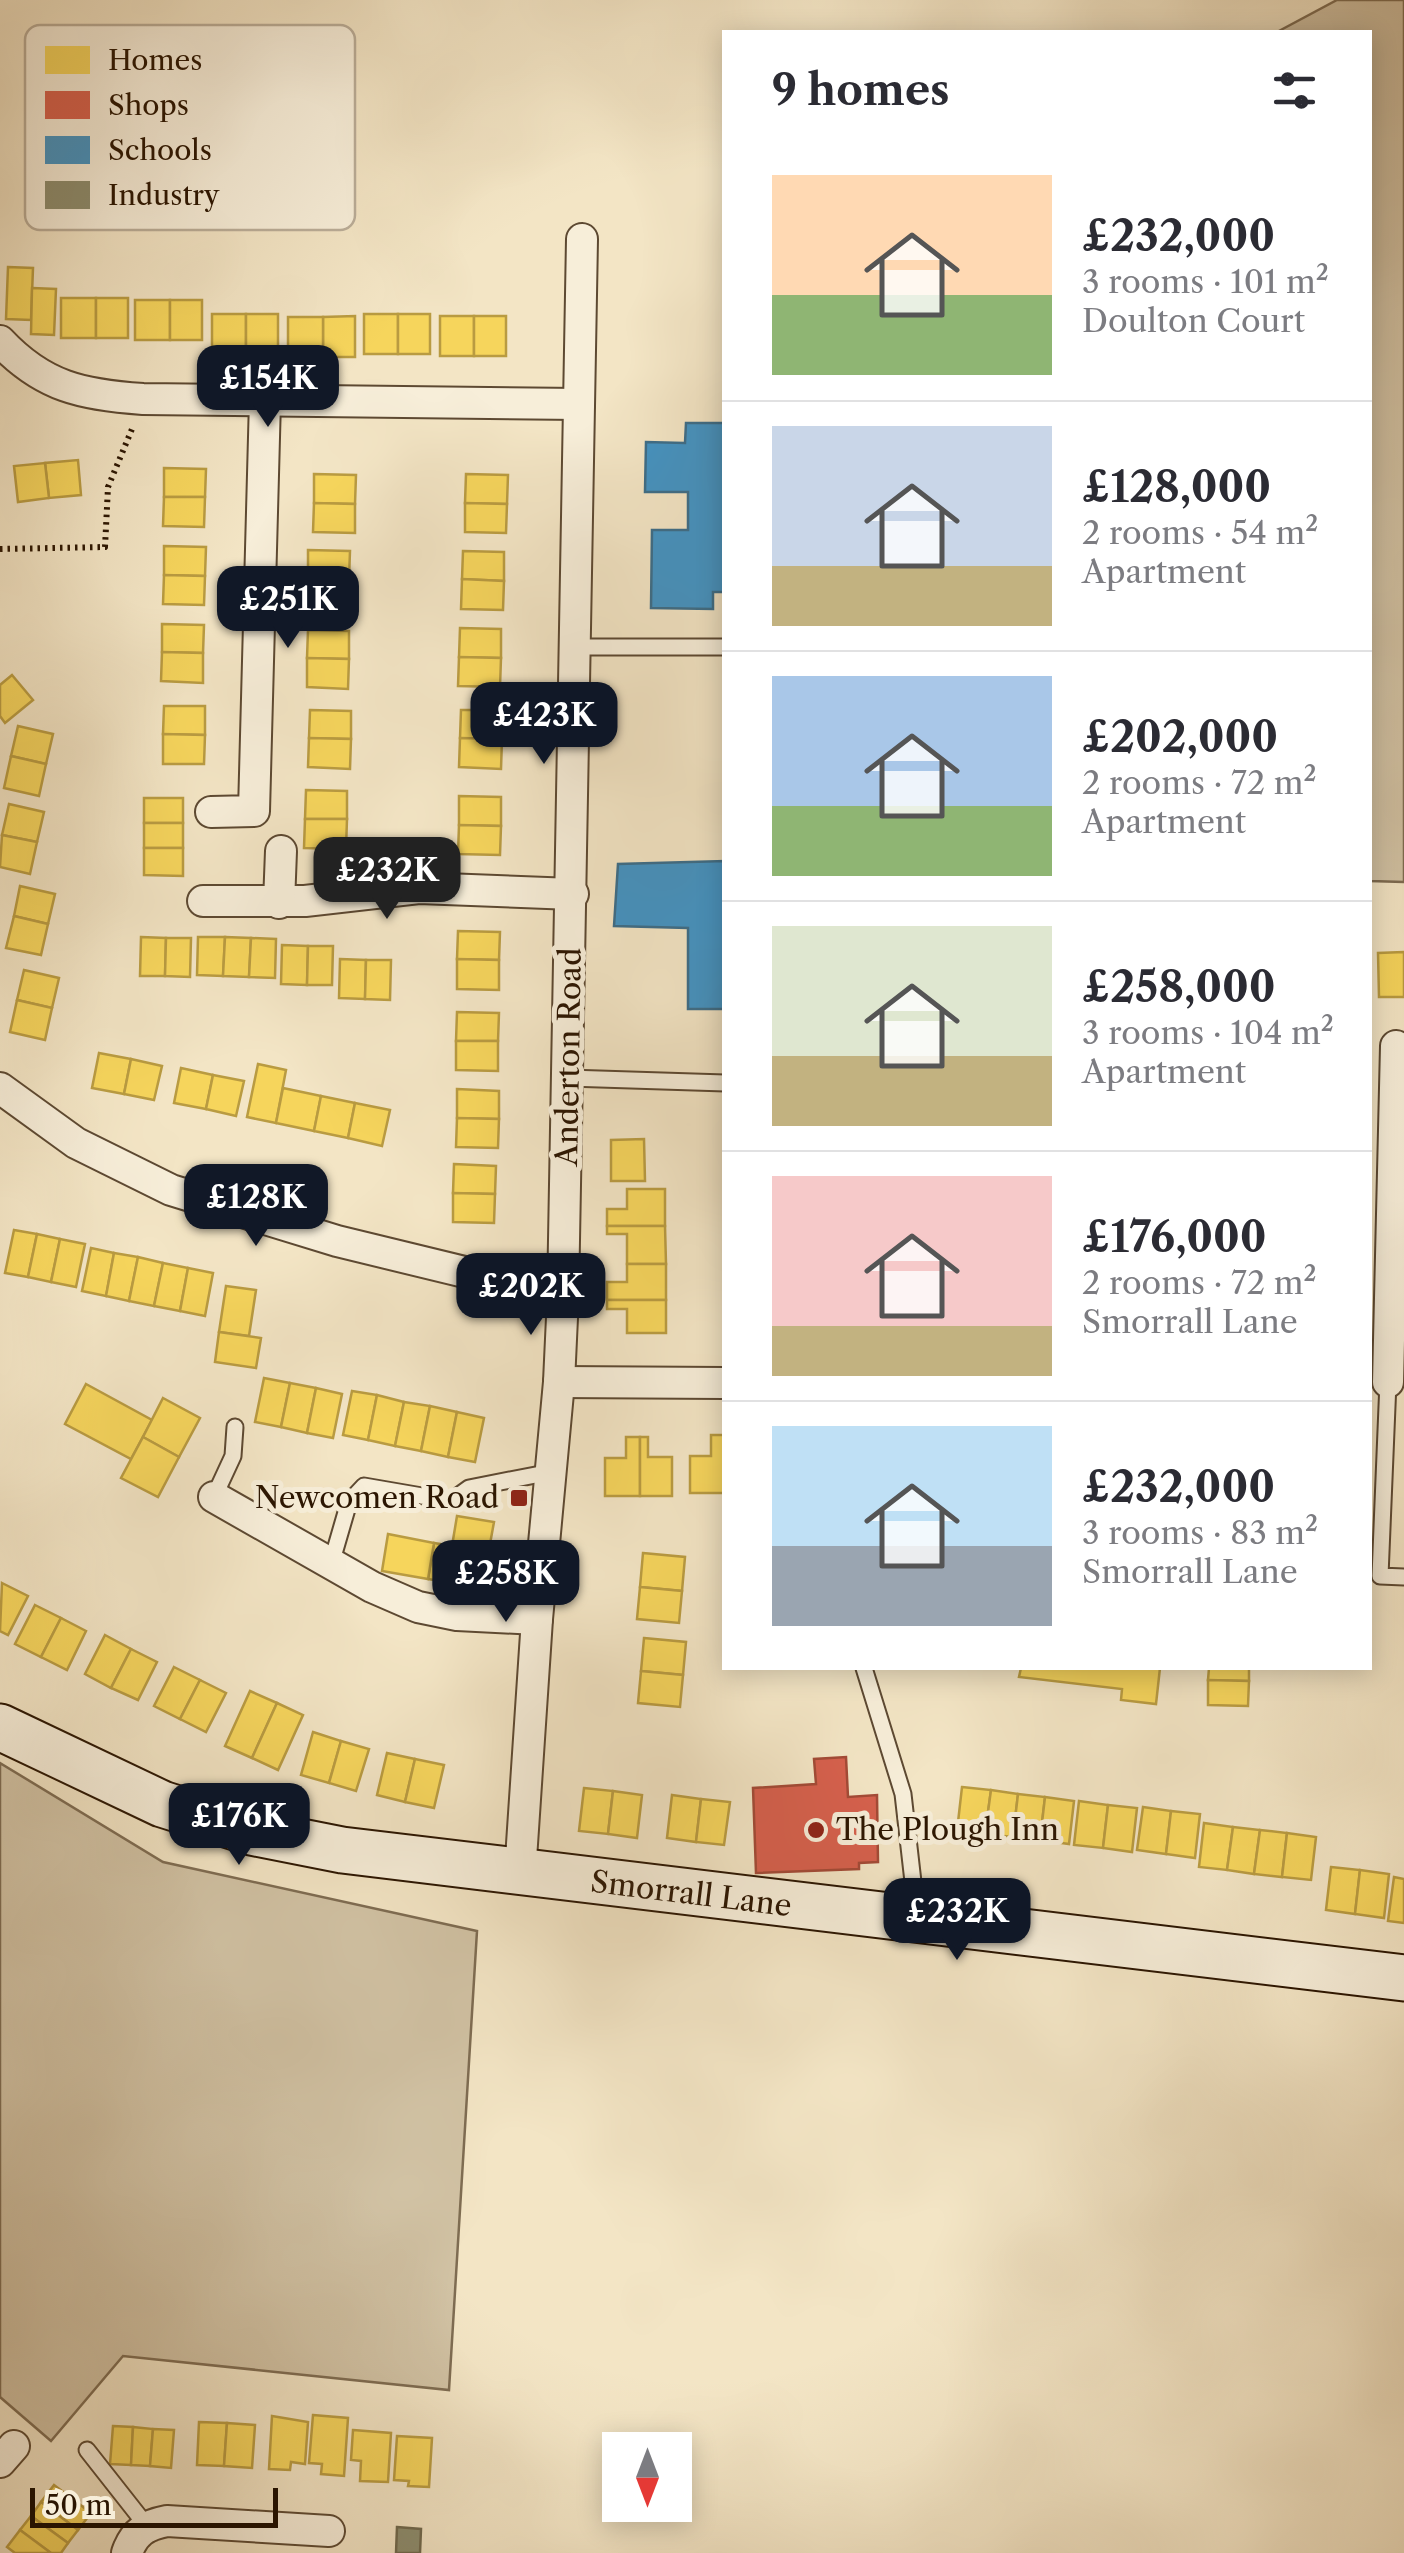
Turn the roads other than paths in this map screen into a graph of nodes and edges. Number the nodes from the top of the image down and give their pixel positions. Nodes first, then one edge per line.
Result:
1 (582, 239) dead end
2 (0, 341) edge
3 (264, 400) junction
4 (579, 404) junction
5 (576, 647) junction
6 (722, 647) edge
7 (211, 812) dead end
8 (281, 851) dead end
9 (572, 894) junction
10 (203, 902) dead end
11 (279, 902) junction
12 (1390, 1046) edge
13 (568, 1078) junction
14 (722, 1083) edge
15 (0, 1088) edge
16 (563, 1296) junction
17 (560, 1382) junction
18 (722, 1382) edge
19 (1387, 1382) edge
20 (234, 1428) dead end
21 (551, 1472) junction
22 (214, 1498) joint
23 (331, 1564) junction
24 (1404, 1577) edge
25 (537, 1619) junction
26 (865, 1670) edge
27 (0, 1727) edge
28 (520, 1874) junction
29 (917, 1921) junction
30 (1404, 1978) edge
31 (87, 2450) dead end
32 (146, 2525) junction
33 (329, 2531) dead end
34 (276, 2540) edge
35 (127, 2553) edge

1 - 4 street, Anderton Road
2 - 3 street
3 - 4 street
3 - 7 street
4 - 5 street, Anderton Road
5 - 6 lane
5 - 9 street, Anderton Road
8 - 11 street
9 - 11 street
9 - 13 street, Anderton Road
10 - 11 street
12 - 19 street
13 - 14 lane
13 - 16 street, Anderton Road
15 - 16 street
16 - 17 street, Anderton Road
17 - 18 street
17 - 21 street, Anderton Road
19 - 24 lane
20 - 22 lane
21 - 23 lane
21 - 25 street, Anderton Road
22 - 23 street
23 - 25 street
25 - 28 street, Anderton Road
26 - 29 lane
27 - 28 street, Smorrall Lane
28 - 29 street, Smorrall Lane
29 - 30 street, Smorrall Lane
31 - 32 lane
32 - 34 street
32 - 35 street
33 - 34 street

